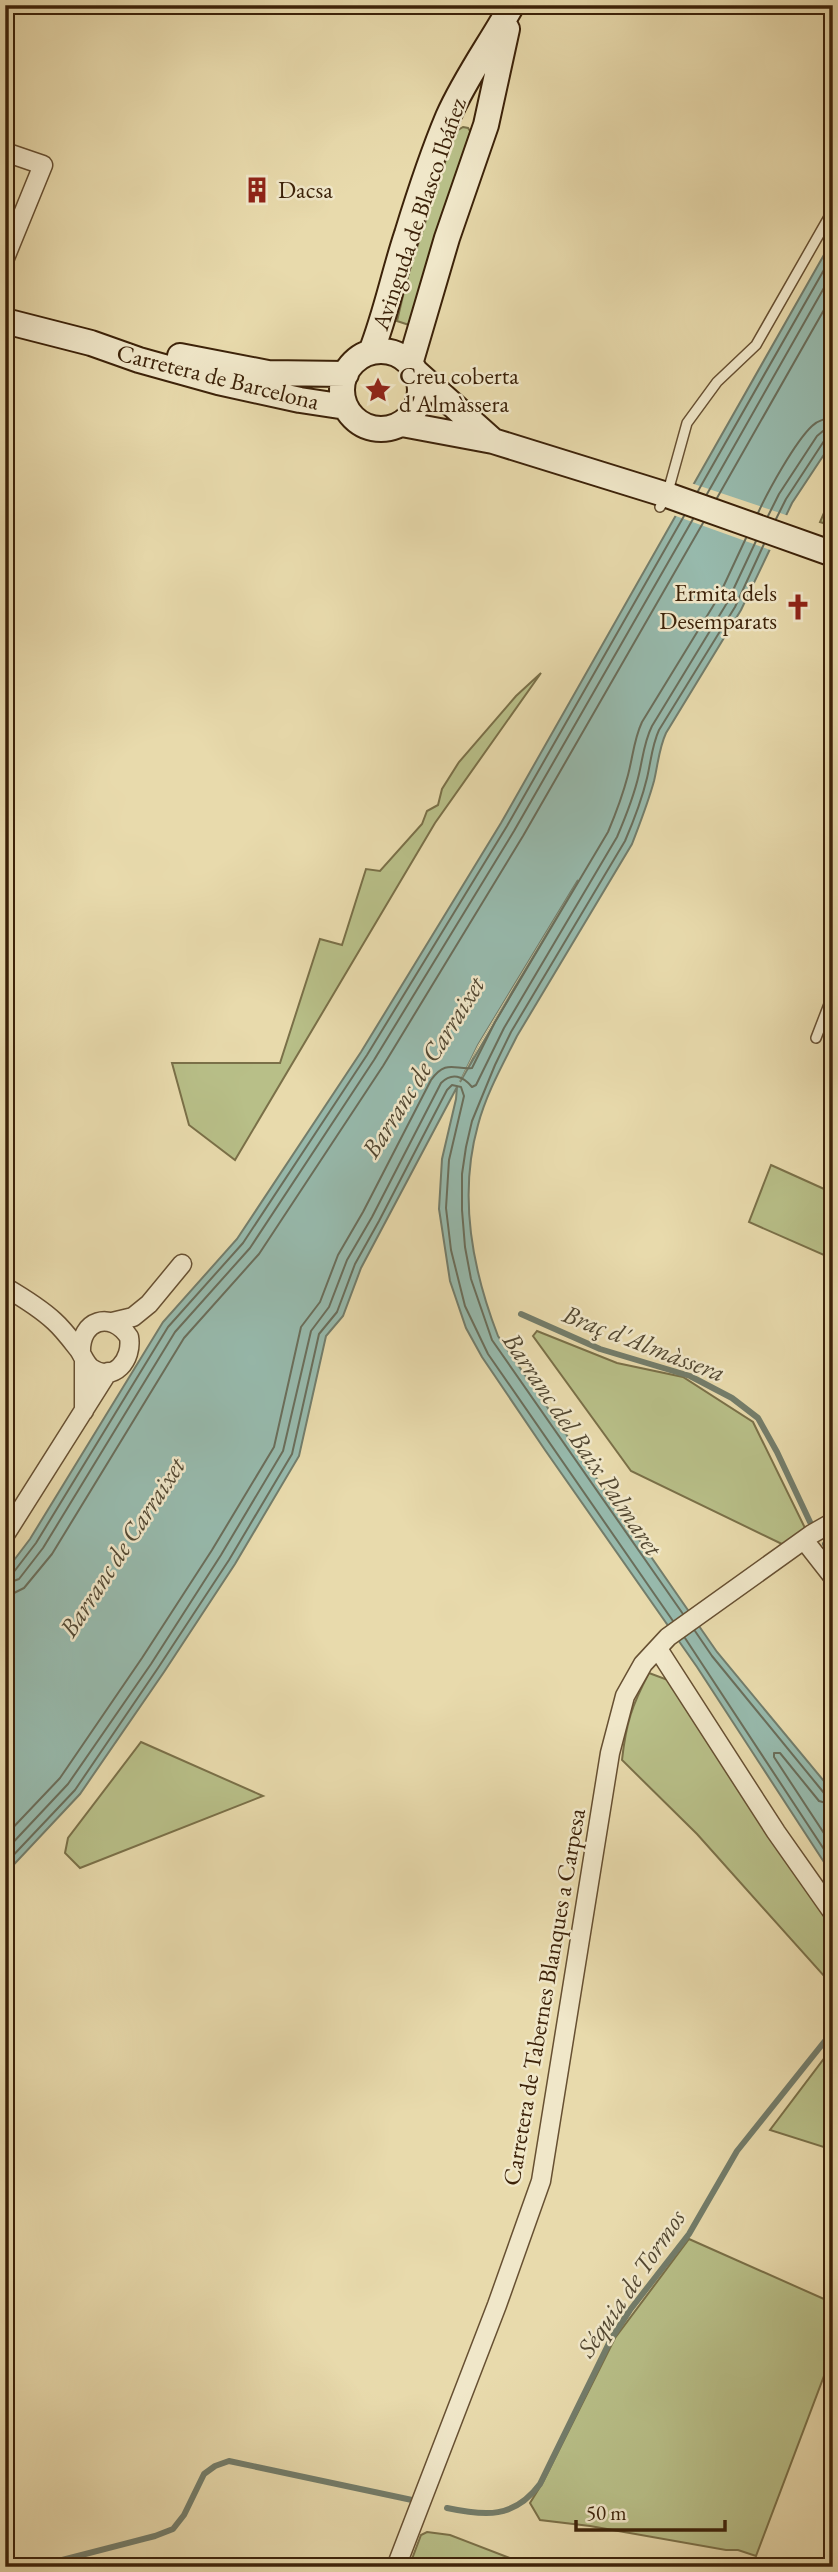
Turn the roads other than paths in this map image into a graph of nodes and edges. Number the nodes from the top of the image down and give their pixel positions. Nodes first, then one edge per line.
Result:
1 (512, 5) edge
2 (463, 83) junction
3 (493, 90) junction
4 (447, 119) junction
5 (486, 125) junction
6 (5, 152) edge
7 (833, 210) edge
8 (5, 258) edge
9 (5, 321) edge
10 (91, 343) junction
11 (371, 352) junction
12 (413, 368) junction
13 (345, 374) junction
14 (346, 407) junction
15 (402, 424) junction
16 (493, 441) junction
17 (667, 500) junction
18 (833, 554) edge
19 (833, 994) edge
20 (816, 1038) dead end
21 (182, 1264) dead end
22 (5, 1287) edge
23 (149, 1304) junction
24 (54, 1321) junction
25 (112, 1322) junction
26 (93, 1325) junction
27 (130, 1343) junction
28 (82, 1356) junction
29 (108, 1372) junction
30 (84, 1411) junction
31 (833, 1522) edge
32 (5, 1535) edge
33 (808, 1537) junction
34 (833, 1577) edge
35 (663, 1643) junction
36 (833, 1913) edge
37 (396, 2567) edge

1 - 2 main road, Avinguda de Blasco Ibáñez
1 - 3 main road, Avinguda de Blasco Ibáñez
2 - 3 main road
2 - 4 main road, Avinguda de Blasco Ibáñez
3 - 5 main road, Avinguda de Blasco Ibáñez
4 - 5 main road
4 - 11 main road, Avinguda de Blasco Ibáñez
5 - 12 main road, Avinguda de Blasco Ibáñez
6 - 8 street
7 - 17 lane
9 - 10 main road, Carretera de Barcelona
10 - 13 main road, Carretera de Barcelona
10 - 14 main road, Carretera de Barcelona
11 - 12 main road
11 - 13 main road
12 - 15 main road
12 - 16 main road
13 - 14 main road
14 - 15 main road
15 - 16 main road
16 - 17 main road
17 - 18 main road
19 - 20 lane
21 - 23 street
22 - 24 street
23 - 25 street
23 - 27 street
24 - 26 street
24 - 28 street
25 - 26 street
25 - 27 street
26 - 28 street
27 - 29 street
28 - 29 street
28 - 30 street
29 - 30 street
30 - 32 street
31 - 33 street, Carretera de Tabernes Blanques a Carpesa
33 - 34 street
33 - 35 street, Carretera de Tabernes Blanques a Carpesa
35 - 36 street
35 - 37 street, Carretera de Tabernes Blanques a Carpesa

